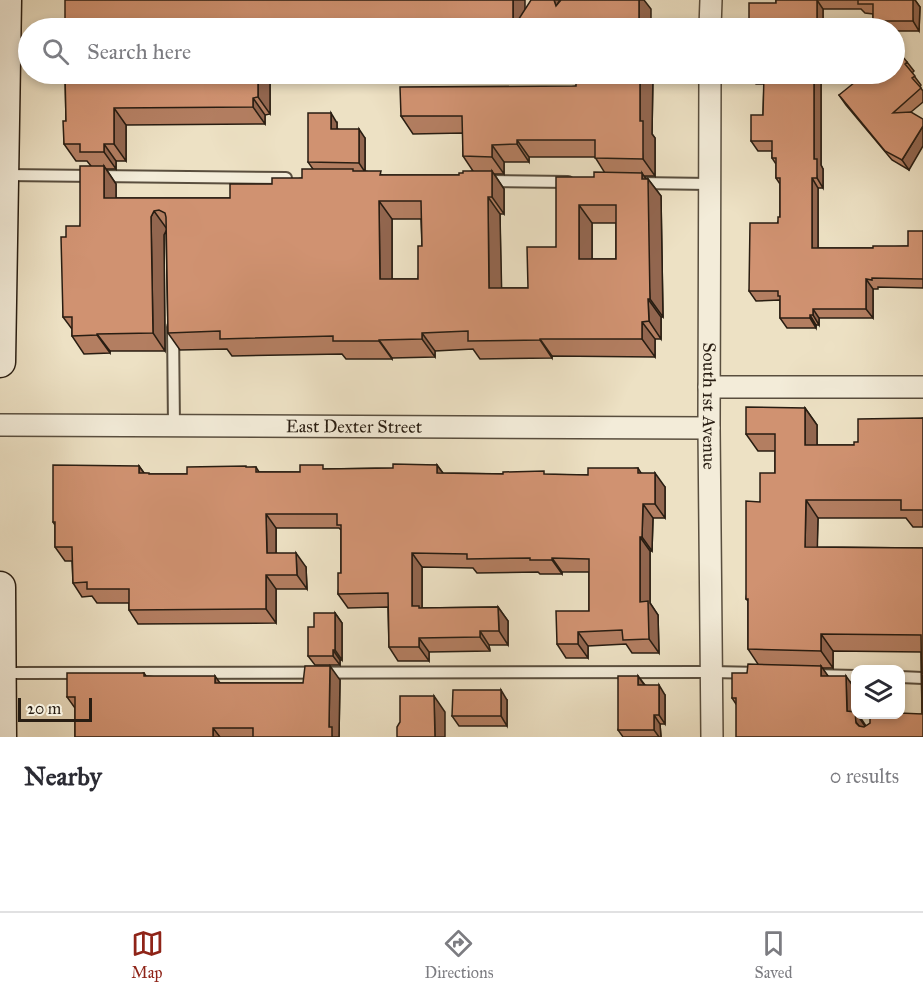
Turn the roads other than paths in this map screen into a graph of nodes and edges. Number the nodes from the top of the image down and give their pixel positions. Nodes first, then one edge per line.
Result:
1 (6, 0) edge
2 (711, 0) edge
3 (710, 18) edge
4 (710, 84) edge
5 (2, 175) edge
6 (303, 179) edge
7 (470, 181) edge
8 (578, 183) edge
9 (626, 183) edge
10 (710, 184) junction
11 (172, 318) edge
12 (0, 362) edge
13 (709, 387) junction
14 (923, 387) edge
15 (0, 425) edge
16 (174, 426) junction
17 (709, 428) junction
18 (0, 587) edge
19 (711, 672) junction
20 (0, 673) edge
21 (778, 674) edge
22 (800, 674) edge
23 (851, 676) edge
24 (905, 677) edge
25 (923, 678) edge
26 (1, 737) edge
27 (712, 737) edge

1 - 5 street
2 - 3 street
4 - 10 street, South 1st Avenue
5 - 6 lane
5 - 12 street
7 - 8 lane
9 - 10 lane
10 - 13 street, South 1st Avenue
11 - 16 lane
13 - 14 street
13 - 17 street, South 1st Avenue
15 - 16 street, East Dexter Street
16 - 17 street, East Dexter Street
17 - 19 street, South 1st Avenue
18 - 20 street
19 - 20 lane
19 - 21 lane
19 - 27 street, South 1st Avenue
20 - 26 street
22 - 23 lane
24 - 25 lane

